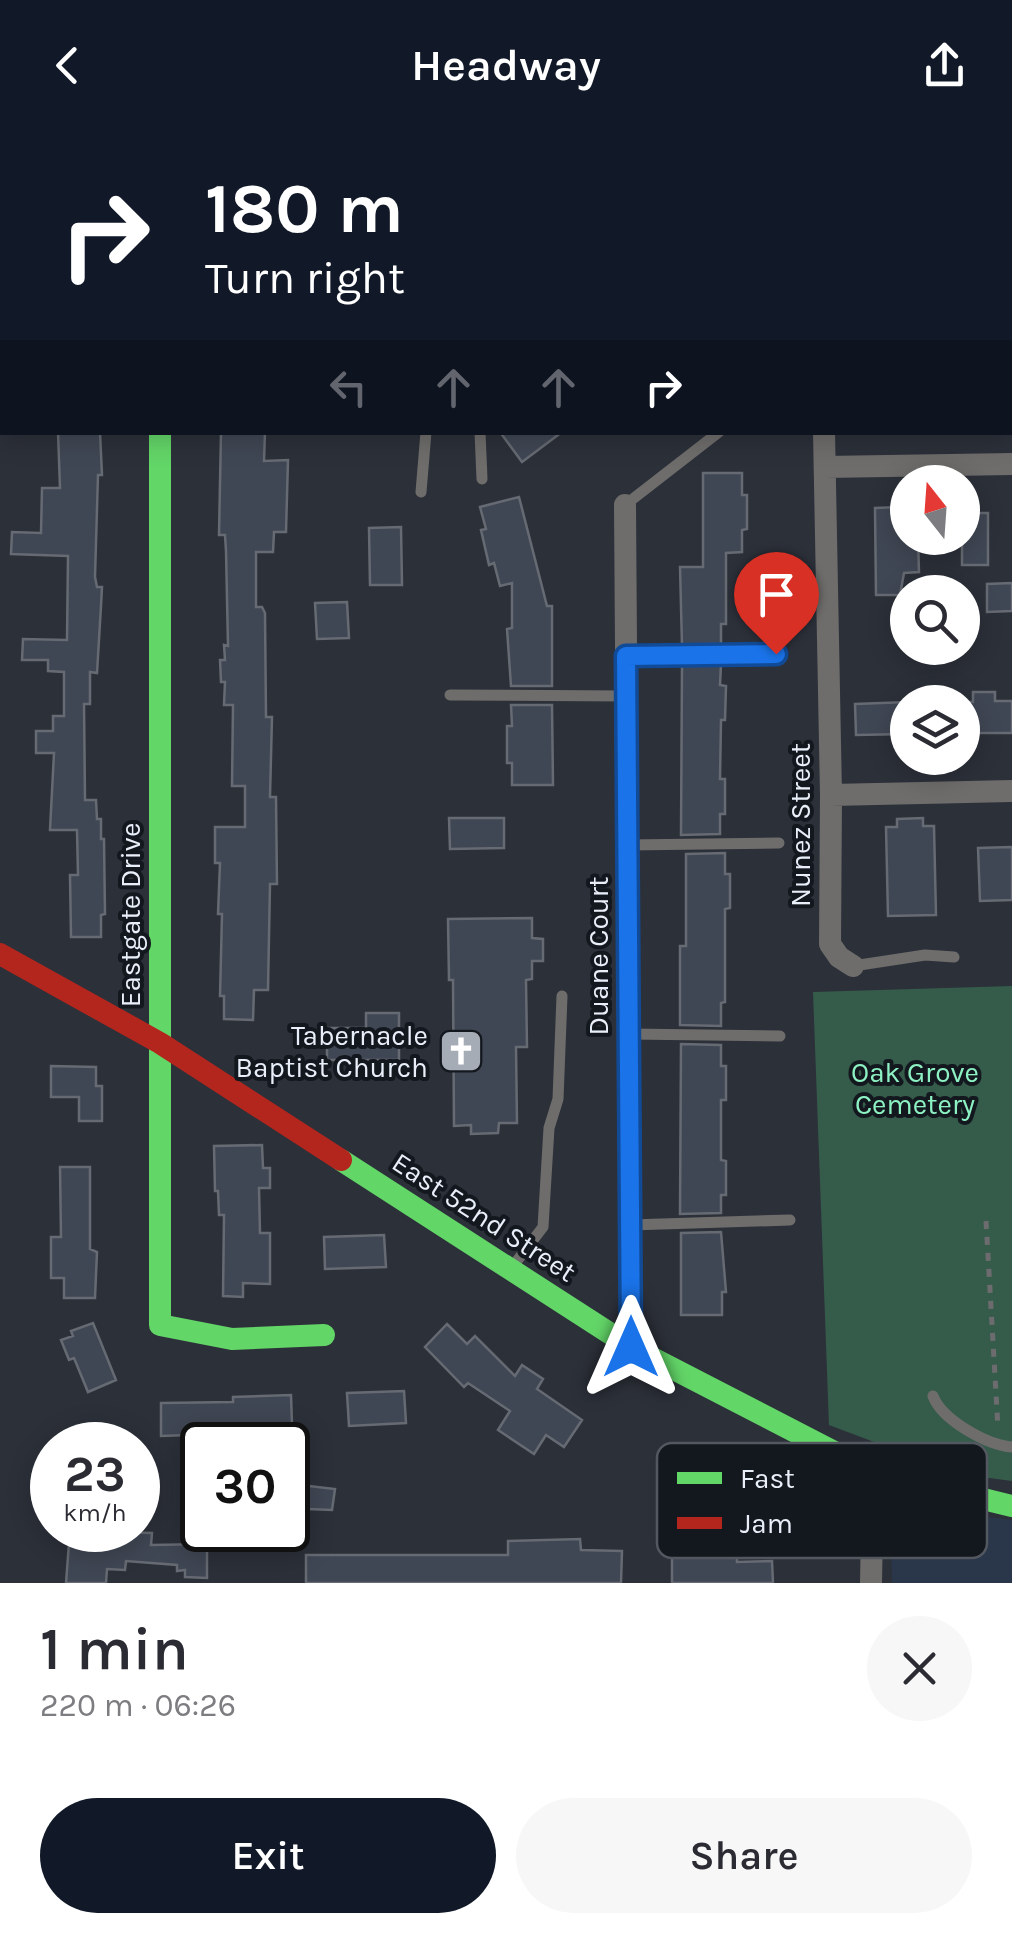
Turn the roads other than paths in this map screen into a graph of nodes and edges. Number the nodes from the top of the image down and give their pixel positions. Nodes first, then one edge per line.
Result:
1 (160, 435) edge
2 (426, 435) edge
3 (480, 435) edge
4 (715, 435) edge
5 (824, 435) edge
6 (1012, 464) edge
7 (825, 467) junction
8 (482, 480) dead end
9 (421, 492) dead end
10 (625, 506) joint
11 (776, 654) dead end
12 (626, 656) junction
13 (450, 695) dead end
14 (626, 696) junction
15 (1012, 791) edge
16 (831, 796) junction
17 (780, 843) dead end
18 (627, 845) junction
19 (0, 954) edge
20 (954, 957) dead end
21 (853, 966) joint
22 (562, 996) dead end
23 (629, 1034) junction
24 (780, 1036) dead end
25 (160, 1043) junction
26 (790, 1220) dead end
27 (630, 1225) junction
28 (510, 1269) junction
29 (324, 1335) dead end
30 (631, 1347) junction
31 (933, 1396) dead end
32 (816, 1443) edge
33 (1006, 1447) edge
34 (987, 1500) edge
35 (1012, 1506) edge
36 (870, 1558) edge
37 (870, 1583) edge

1 - 25 main road, Eastgate Drive
2 - 9 lane
3 - 8 lane
4 - 10 lane
5 - 7 street, Nunez Street
6 - 7 street
7 - 16 street, Nunez Street
10 - 12 street, Duane Court
11 - 12 lane
12 - 14 street, Duane Court
13 - 14 lane
14 - 18 street, Duane Court
15 - 16 street
16 - 21 street, Nunez Street
17 - 18 lane
18 - 23 street, Duane Court
19 - 25 main road, East 52nd Street
20 - 21 lane
22 - 28 lane
23 - 24 lane
23 - 27 street, Duane Court
25 - 28 main road, East 52nd Street
25 - 29 main road, Eastgate Drive
26 - 27 lane
27 - 30 street, Duane Court
28 - 30 main road, East 52nd Street
30 - 32 main road, East 52nd Street
31 - 33 lane
34 - 35 main road, East 52nd Street
36 - 37 street

